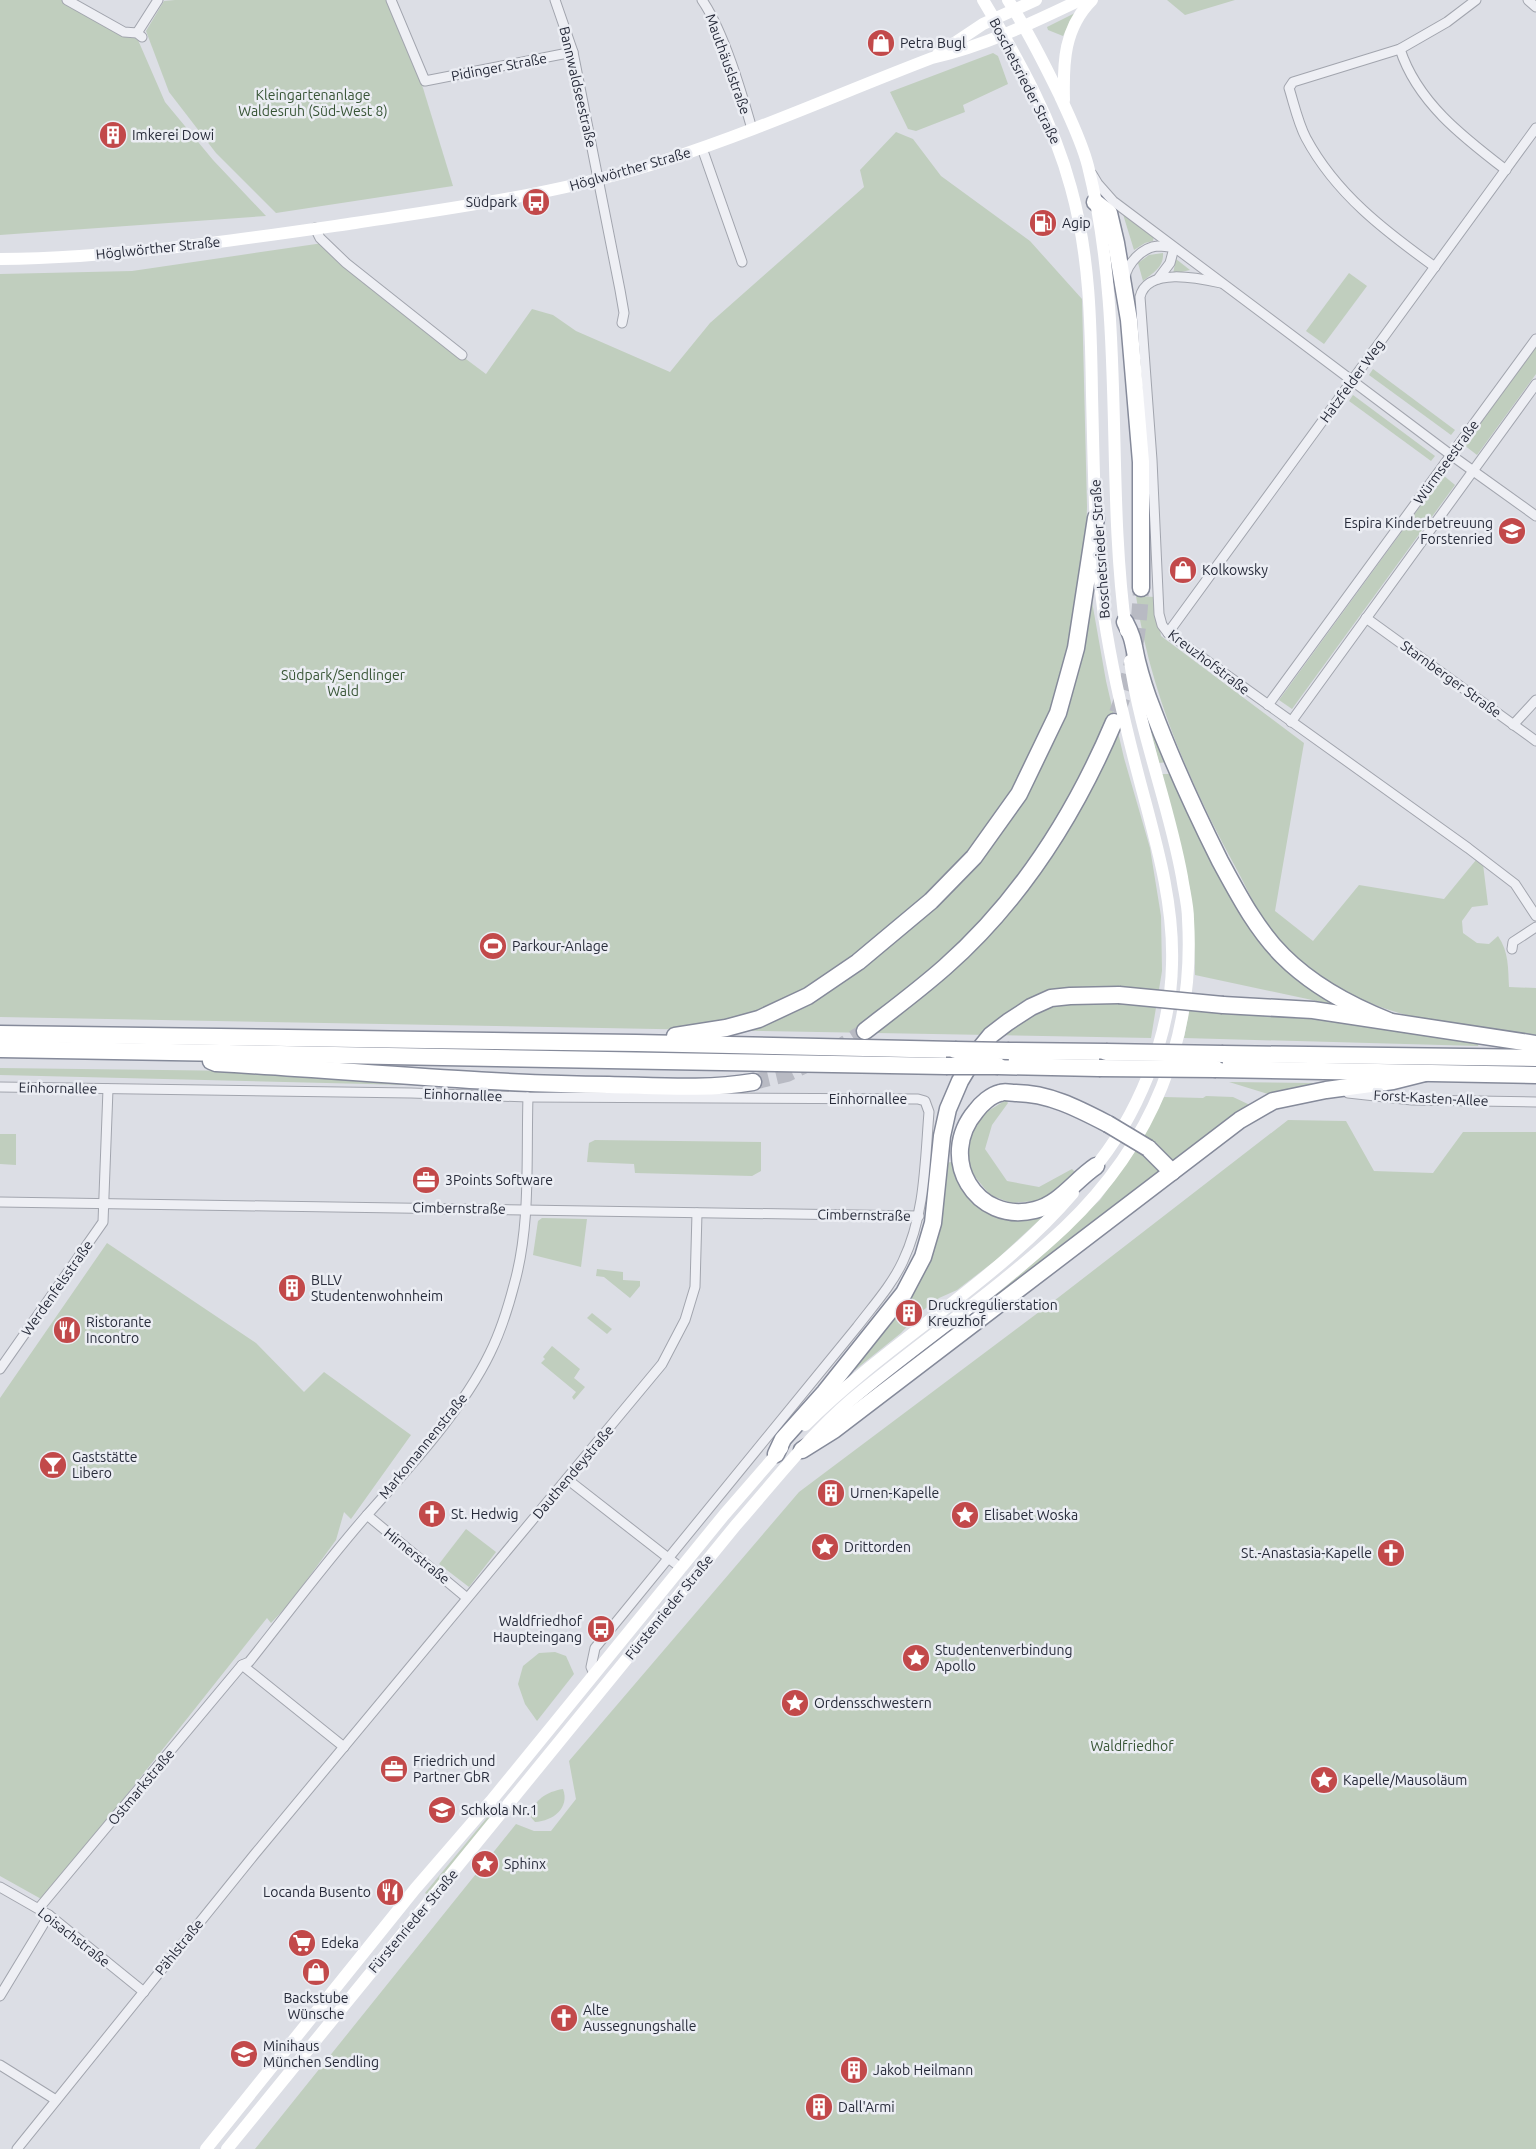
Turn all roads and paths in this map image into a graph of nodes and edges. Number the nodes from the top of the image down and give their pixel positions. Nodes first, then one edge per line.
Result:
1 (68, 0) edge
2 (158, 0) edge
3 (391, 0) edge
4 (555, 0) edge
5 (702, 0) edge
6 (983, 0) edge
7 (1036, 0) edge
8 (1080, 0) edge
9 (1092, 0) edge
10 (1476, 0) edge
11 (1528, 0) edge
12 (1011, 5) edge
13 (1536, 7) edge
14 (994, 19) junction
15 (1024, 26) junction
16 (1004, 35) junction
17 (1400, 49) junction
18 (573, 52) junction
19 (932, 58) junction
20 (1064, 105) junction
21 (1536, 128) edge
22 (752, 129) junction
23 (702, 148) junction
24 (1088, 165) junction
25 (1506, 170) junction
26 (599, 179) junction
27 (1095, 202) junction
28 (315, 228) junction
29 (1174, 248) junction
30 (0, 259) edge
31 (742, 262) dead end
32 (1435, 267) junction
33 (1158, 279) junction
34 (1221, 283) junction
35 (1124, 288) junction
36 (622, 323) dead end
37 (1536, 339) edge
38 (462, 355) dead end
39 (1352, 381) junction
40 (1536, 384) edge
41 (1451, 456) junction
42 (1473, 471) junction
43 (1536, 516) edge
44 (1096, 518) junction
45 (1141, 588) tunnel mouth
46 (1366, 618) junction
47 (1125, 622) junction
48 (1168, 633) junction
49 (1536, 700) edge
50 (1268, 705) junction
51 (1114, 722) tunnel mouth
52 (1291, 722) junction
53 (1514, 725) junction
54 (1536, 741) edge
55 (1536, 916) edge
56 (1536, 926) edge
57 (1512, 949) dead end
58 (1389, 1021) junction
59 (865, 1030) tunnel mouth
60 (0, 1034) edge
61 (636, 1043) junction
62 (1536, 1044) edge
63 (0, 1049) edge
64 (191, 1051) junction
65 (1536, 1058) edge
66 (1220, 1062) junction
67 (1425, 1073) junction
68 (1536, 1075) edge
69 (753, 1082) tunnel mouth
70 (0, 1087) edge
71 (108, 1089) junction
72 (1326, 1090) junction
73 (528, 1097) junction
74 (1536, 1102) edge
75 (1132, 1106) joint
76 (1152, 1108) joint
77 (1096, 1166) junction
78 (1172, 1172) junction
79 (0, 1202) edge
80 (105, 1203) junction
81 (524, 1209) junction
82 (697, 1213) junction
83 (919, 1216) junction
84 (0, 1369) edge
85 (802, 1450) junction
86 (776, 1454) junction
87 (568, 1479) junction
88 (367, 1515) junction
89 (669, 1558) junction
90 (681, 1568) junction
91 (468, 1598) junction
92 (242, 1665) junction
93 (594, 1674) junction
94 (344, 1747) junction
95 (490, 1801) junction
96 (504, 1811) junction
97 (0, 1887) edge
98 (39, 1908) junction
99 (49, 1916) junction
100 (144, 1992) junction
101 (0, 1996) edge
102 (0, 2065) edge
103 (56, 2100) junction
104 (17, 2149) edge
105 (206, 2149) edge
106 (227, 2149) edge

1 - 2 street
3 - 18 street, Pidinger Straße
4 - 18 street, Bannwaldseestraße
5 - 22 street, Mauthäuslstraße
6 - 14 main road, Boschetsrieder Straße
7 - 12 main road, Höglwörther Straße
8 - 15 main road, Höglwörther Straße
9 - 20 main road
10 - 17 street
11 - 13 street
12 - 14 main road, Höglwörther Straße
12 - 15 main road, Boschetsrieder Straße
14 - 16 main road, Boschetsrieder Straße
14 - 19 main road, Höglwörther Straße
15 - 16 main road, Höglwörther Straße
15 - 20 main road, Boschetsrieder Straße
16 - 19 main road, Höglwörther Straße
16 - 44 main road, Boschetsrieder Straße
17 - 25 street
17 - 32 street
18 - 26 street, Bannwaldseestraße
19 - 22 main road, Höglwörther Straße
20 - 24 main road, Boschetsrieder Straße
21 - 25 street, Hatzfelder Weg
22 - 23 main road, Höglwörther Straße
23 - 26 main road, Höglwörther Straße
23 - 31 street
24 - 27 main road, Boschetsrieder Straße
24 - 29 street
25 - 32 street, Hatzfelder Weg
26 - 28 main road, Höglwörther Straße
26 - 36 street, Bannwaldseestraße
27 - 35 highway
27 - 47 main road, Boschetsrieder Straße
28 - 30 main road, Höglwörther Straße
28 - 38 street
29 - 33 street, Kreuzhofstraße
29 - 34 street
29 - 35 street
32 - 39 street, Hatzfelder Weg
33 - 34 street
33 - 48 street, Kreuzhofstraße
34 - 39 street
35 - 45 highway
37 - 41 street, Würmseestraße
39 - 41 street
39 - 48 street, Hatzfelder Weg
40 - 42 street, Würmseestraße
41 - 42 street
41 - 50 street, Würmseestraße
42 - 43 street
42 - 46 street, Würmseestraße
44 - 61 highway
44 - 75 main road, Boschetsrieder Straße
46 - 52 street, Würmseestraße
46 - 53 street, Starnberger Straße
47 - 58 highway
47 - 76 main road, Boschetsrieder Straße
48 - 50 street, Kreuzhofstraße
49 - 53 street
50 - 52 street, Kreuzhofstraße
51 - 59 highway
52 - 55 street, Kreuzhofstraße
53 - 54 street, Starnberger Straße
56 - 57 street
58 - 62 highway
58 - 86 highway, bridge
60 - 61 highway
61 - 66 highway, bridge
63 - 64 highway
64 - 66 highway, bridge
64 - 69 highway
65 - 66 highway
66 - 67 highway
67 - 68 highway
67 - 72 highway
70 - 71 street, Einhornallee
71 - 73 street, Einhornallee
71 - 80 street, Werdenfelsstraße
72 - 74 street, Forst-Kasten-Allee
72 - 78 highway
73 - 81 street, Markomannenstraße
73 - 83 street, Einhornallee
75 - 77 main road, Fürstenrieder Straße
76 - 85 main road, Fürstenrieder Straße
77 - 78 highway, bridge
77 - 86 main road, Fürstenrieder Straße
78 - 85 highway
79 - 80 street, Cimbernstraße
80 - 81 street, Cimbernstraße
80 - 84 street, Werdenfelsstraße
81 - 82 street, Cimbernstraße
81 - 88 street, Markomannenstraße
82 - 83 street, Cimbernstraße
82 - 87 street, Dauthendeystraße
83 - 89 street
85 - 96 main road, Fürstenrieder Straße
86 - 90 main road, Fürstenrieder Straße
87 - 89 street
87 - 91 street, Dauthendeystraße
88 - 91 street, Hirnerstraße
88 - 92 street, Markomannenstraße
89 - 90 street
89 - 93 street
90 - 93 main road, Fürstenrieder Straße
91 - 94 street, Dauthendeystraße
92 - 94 street
92 - 98 street, Ostmarkstraße
93 - 95 main road, Fürstenrieder Straße
94 - 100 street, Pählstraße
95 - 96 main road
95 - 105 main road, Fürstenrieder Straße
96 - 106 main road, Fürstenrieder Straße
97 - 98 street, Loisachstraße
98 - 99 street, Loisachstraße
99 - 100 street, Loisachstraße
99 - 101 street
100 - 103 street, Pählstraße
102 - 103 street
103 - 104 street, Pählstraße

